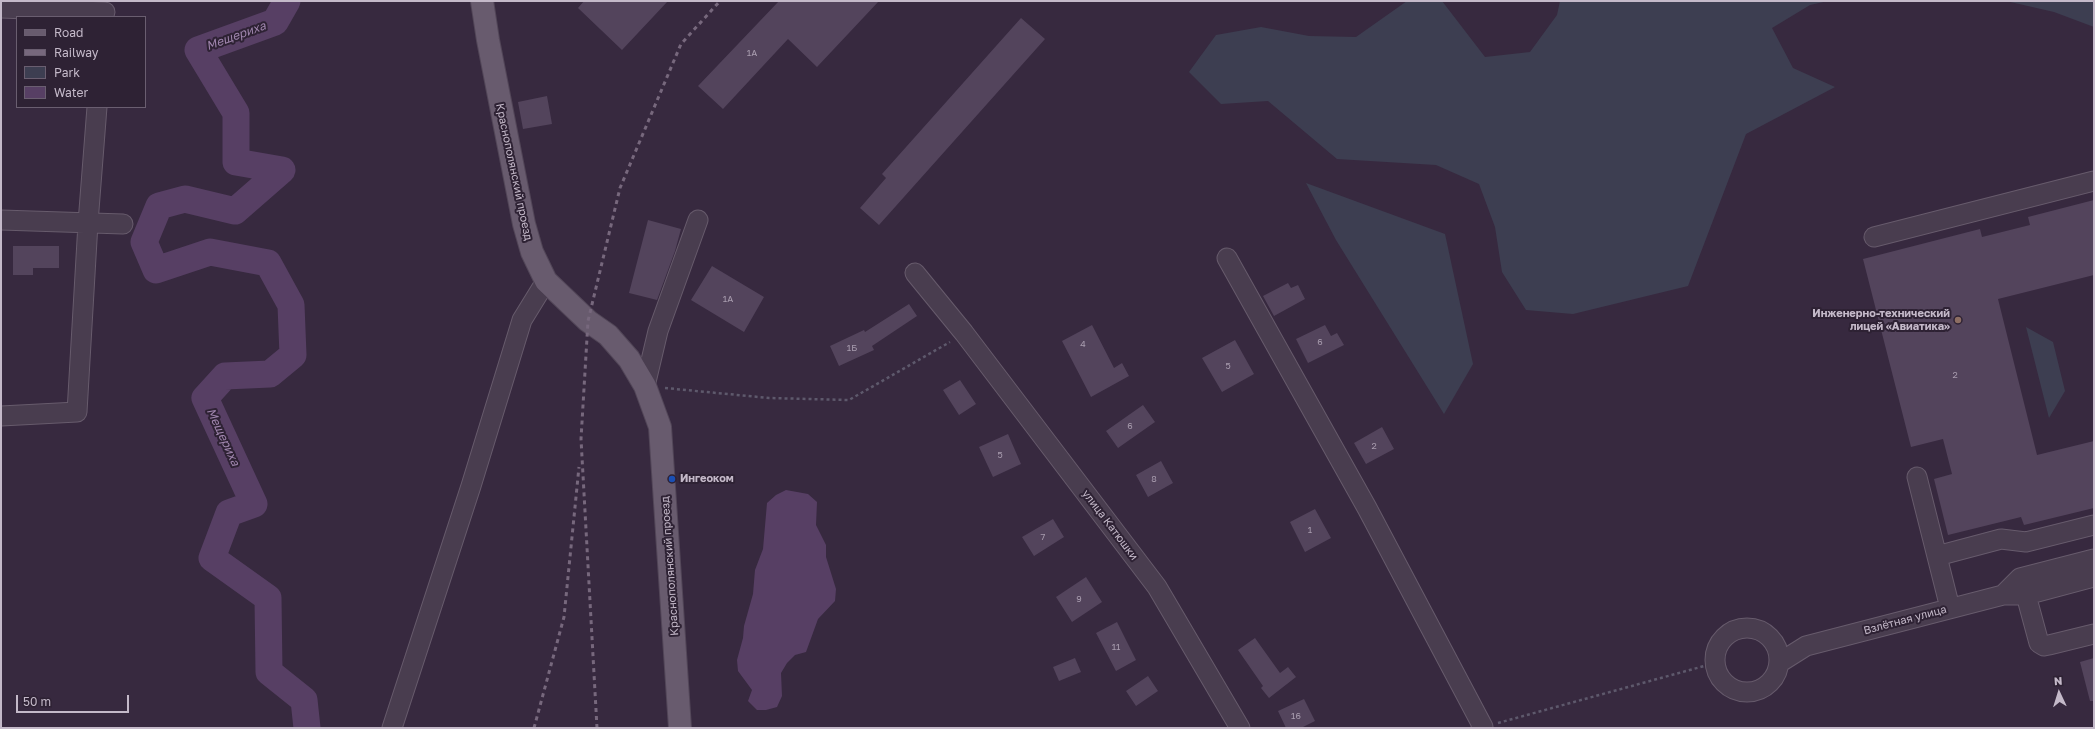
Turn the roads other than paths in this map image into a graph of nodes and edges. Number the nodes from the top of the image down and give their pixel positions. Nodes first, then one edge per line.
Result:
1 (482, 1) edge
2 (1, 8) edge
3 (105, 10) edge
4 (97, 108) edge
5 (2094, 181) edge
6 (1, 220) edge
7 (698, 220) dead end
8 (88, 223) junction
9 (123, 224) dead end
10 (1874, 236) dead end
11 (1227, 258) dead end
12 (915, 272) dead end
13 (546, 281) junction
14 (645, 386) junction
15 (1, 416) edge
16 (1917, 477) dead end
17 (2094, 525) edge
18 (1937, 556) junction
19 (2094, 560) edge
20 (2094, 577) edge
21 (2026, 594) junction
22 (2003, 595) junction
23 (1950, 608) junction
24 (2094, 634) edge
25 (1775, 643) junction
26 (1806, 646) junction
27 (1779, 663) junction
28 (1482, 727) edge
29 (392, 728) edge
30 (680, 728) edge
31 (1240, 728) edge

1 - 13 main road, Краснополянский проезд
2 - 3 street
4 - 8 street
5 - 10 street
6 - 8 street
7 - 14 street
8 - 9 street
8 - 15 street
11 - 28 street
12 - 31 street, улица Катюшки
13 - 14 main road, Краснополянский проезд
13 - 29 street
14 - 30 main road, Краснополянский проезд
16 - 18 street
17 - 18 street
18 - 23 street
19 - 22 street
20 - 21 street, Взлётная улица
21 - 22 street, Взлётная улица
21 - 24 street
22 - 23 street, Взлётная улица
23 - 26 street, Взлётная улица
25 - 26 street
25 - 27 street
25 - 27 street
26 - 27 street

